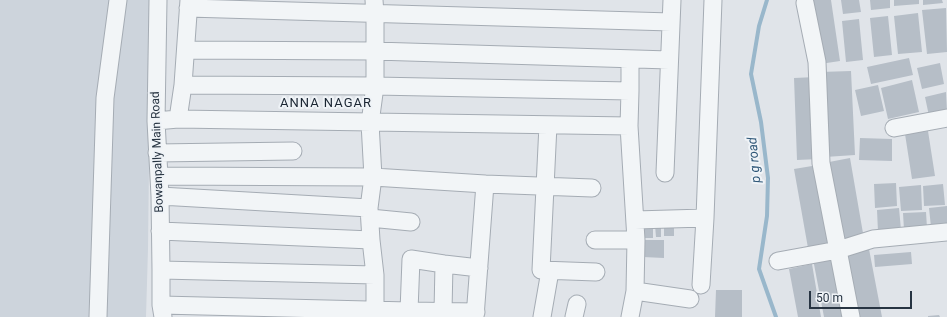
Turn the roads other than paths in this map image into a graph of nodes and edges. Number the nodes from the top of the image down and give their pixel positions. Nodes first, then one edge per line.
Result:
1 (118, 0) edge
2 (158, 0) edge
3 (672, 0) edge
4 (714, 0) edge
5 (188, 4) edge
6 (805, 4) dead end
7 (374, 7) edge
8 (672, 22) junction
9 (186, 50) junction
10 (375, 51) junction
11 (630, 59) junction
12 (669, 60) junction
13 (183, 85) junction
14 (375, 86) junction
15 (630, 91) junction
16 (947, 118) edge
17 (178, 119) junction
18 (156, 120) junction
19 (370, 123) junction
20 (548, 125) junction
21 (629, 126) junction
22 (894, 128) dead end
23 (293, 152) dead end
24 (157, 153) junction
25 (665, 173) dead end
26 (159, 176) junction
27 (373, 177) junction
28 (486, 184) junction
29 (545, 186) junction
30 (592, 188) dead end
31 (160, 196) junction
32 (370, 213) junction
33 (705, 218) junction
34 (635, 220) junction
35 (411, 222) dead end
36 (160, 231) junction
37 (947, 232) edge
38 (371, 240) junction
39 (596, 240) dead end
40 (636, 240) junction
41 (838, 250) junction
42 (778, 261) dead end
43 (444, 264) junction
44 (479, 268) junction
45 (161, 270) junction
46 (550, 271) junction
47 (596, 272) dead end
48 (375, 275) junction
49 (701, 285) dead end
50 (635, 291) junction
51 (690, 299) dead end
52 (375, 310) junction
53 (162, 311) edge
54 (409, 312) junction
55 (443, 312) junction
56 (476, 314) edge
57 (98, 317) edge
58 (542, 317) edge
59 (630, 317) edge
60 (851, 317) edge

1 - 57 street
2 - 18 street, Bowanpally Main Road
3 - 8 street
4 - 33 street
5 - 7 street
5 - 9 street
6 - 41 street
7 - 8 street
7 - 10 street
8 - 12 street
9 - 10 street
9 - 13 street
10 - 11 street
10 - 14 street
11 - 12 street
11 - 15 street
12 - 25 street
13 - 14 street
13 - 17 street
14 - 15 street
14 - 19 street
15 - 21 street
16 - 22 street
17 - 18 street
17 - 19 street
18 - 24 street, Bowanpally Main Road
19 - 20 street
19 - 27 street
20 - 21 street
20 - 29 street
21 - 34 street
23 - 24 street
24 - 26 street, Bowanpally Main Road
26 - 27 street
26 - 31 street, Bowanpally Main Road
27 - 28 street
27 - 32 street
28 - 29 street
28 - 44 street
29 - 30 street
29 - 46 street
31 - 32 street
31 - 36 street, Bowanpally Main Road
32 - 35 street
32 - 38 street
33 - 34 street
33 - 49 street
34 - 40 street
36 - 38 street
36 - 45 street, Bowanpally Main Road
37 - 41 street
38 - 48 street
39 - 40 street
40 - 50 street
41 - 42 street
41 - 60 street
43 - 44 street
43 - 54 street
43 - 55 street
44 - 56 street
45 - 48 street
45 - 53 street, Bowanpally Main Road
46 - 47 street
46 - 58 street
48 - 52 street
50 - 51 street
50 - 59 street
52 - 53 street
52 - 54 street
54 - 55 street
55 - 56 street

